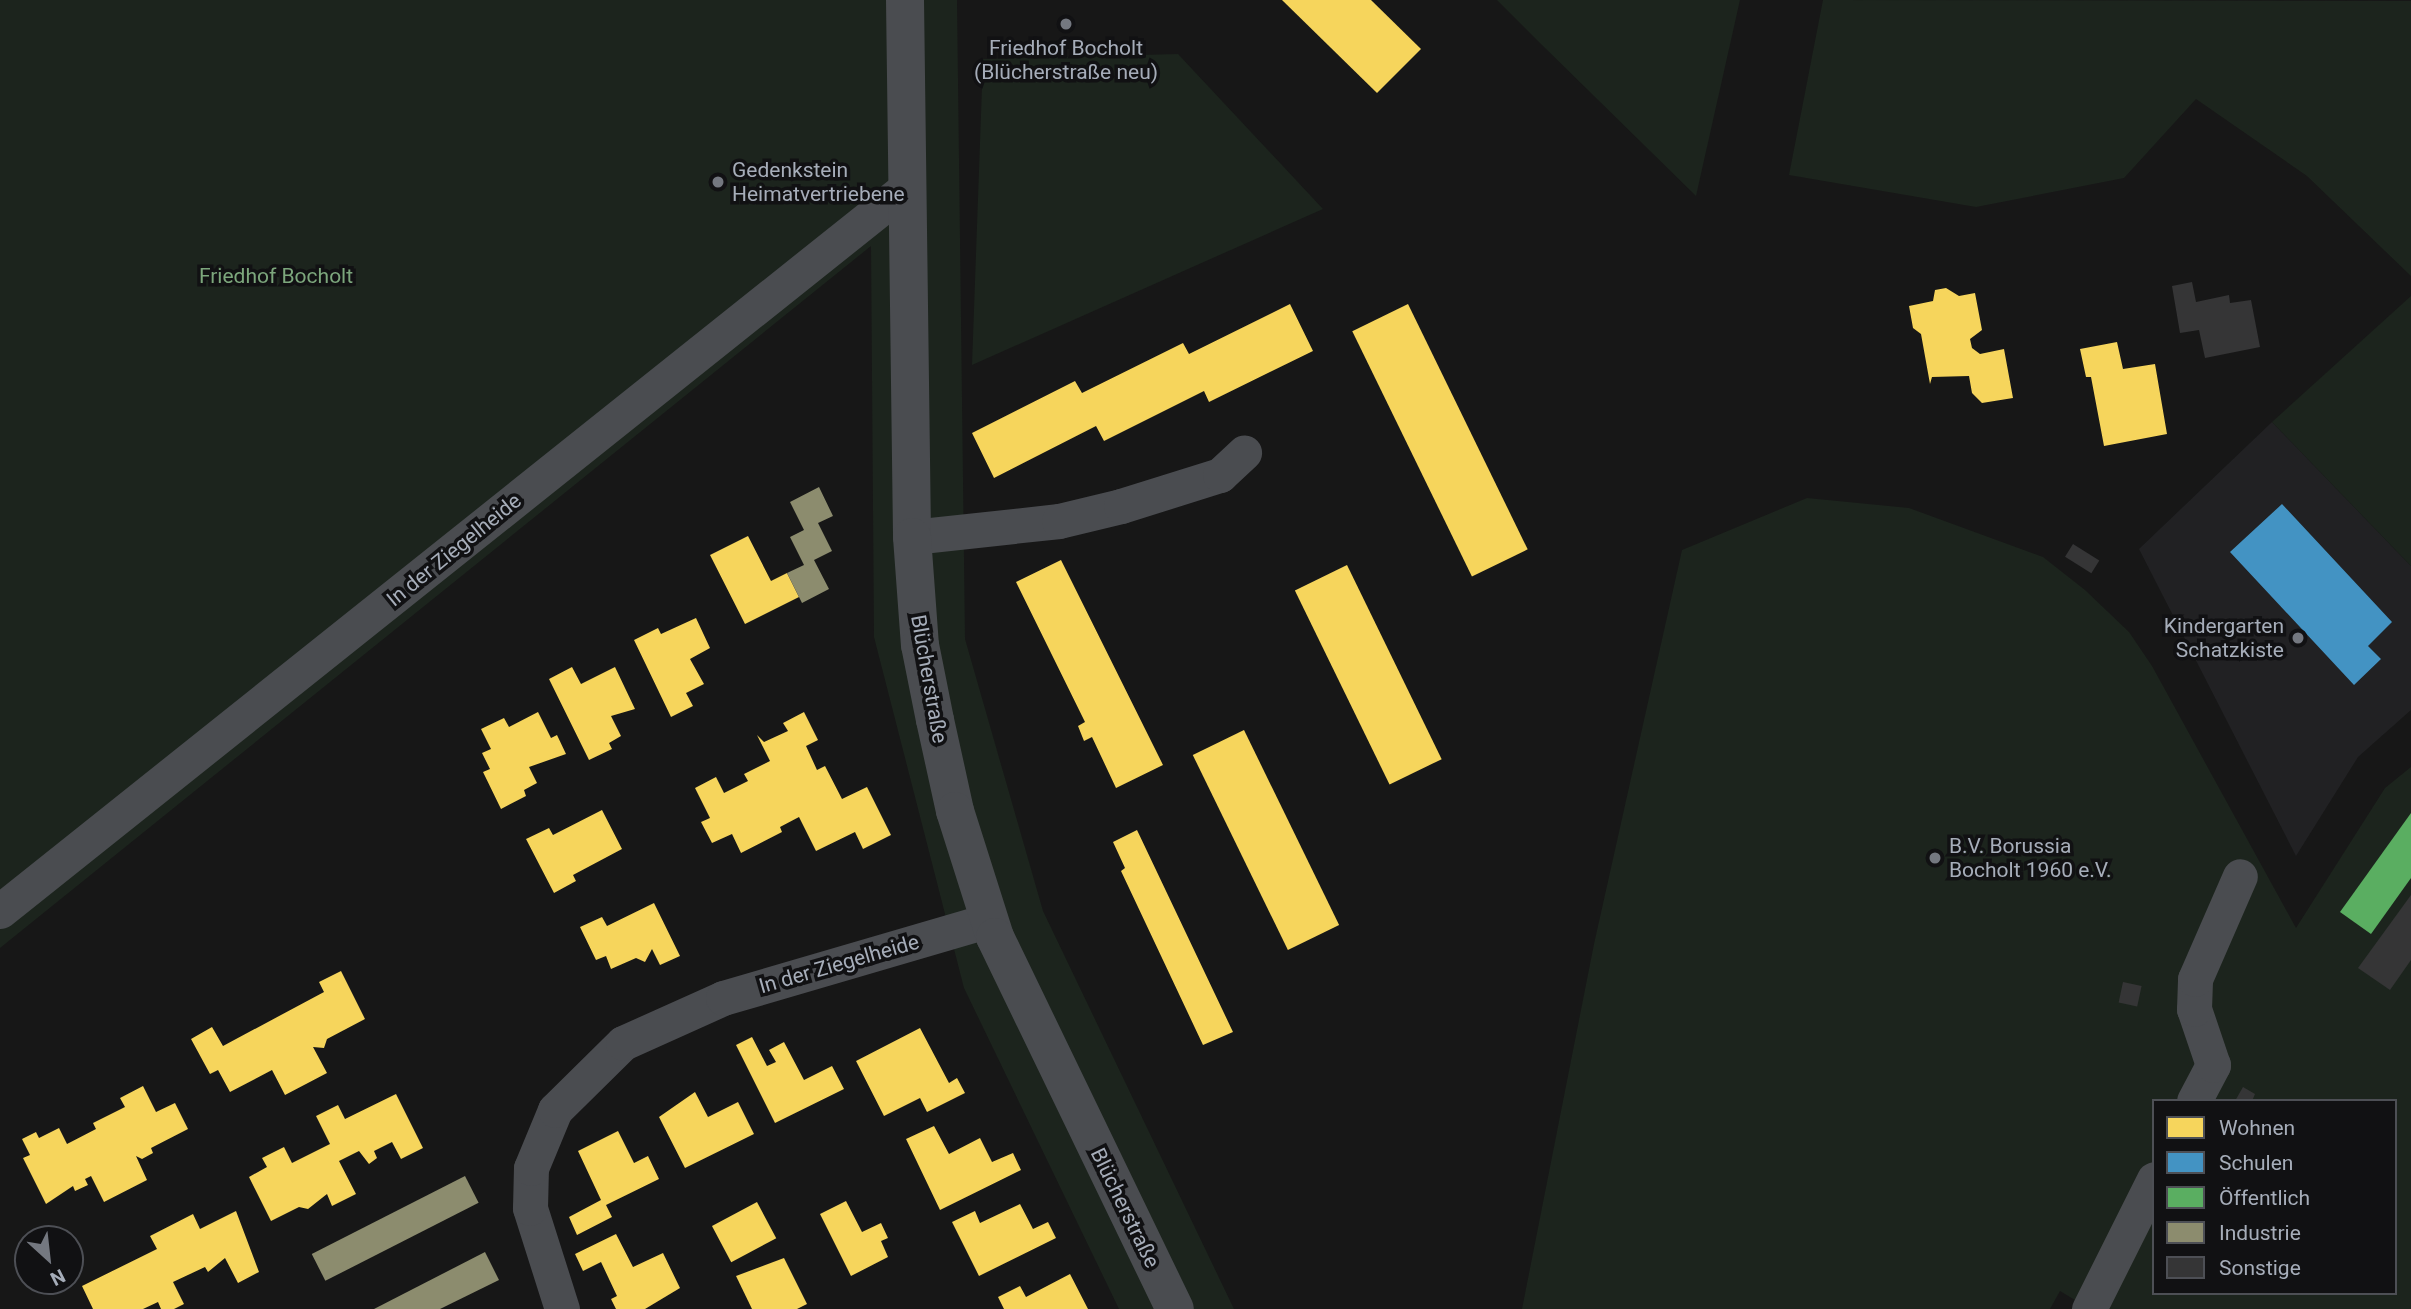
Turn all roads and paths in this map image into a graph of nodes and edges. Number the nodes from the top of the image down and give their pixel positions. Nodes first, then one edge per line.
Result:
1 (905, 0) edge
2 (906, 188) junction
3 (1244, 453) dead end
4 (912, 537) junction
5 (2241, 876) dead end
6 (0, 911) edge
7 (989, 920) junction
8 (2195, 1099) edge
9 (2152, 1183) edge
10 (562, 1309) edge
11 (1175, 1309) edge
12 (2088, 1309) edge

1 - 2 street, Blücherstraße
2 - 4 street, Blücherstraße
2 - 6 street, In der Ziegelheide
3 - 4 street
4 - 7 street, Blücherstraße
5 - 8 street
7 - 10 street, In der Ziegelheide
7 - 11 street, Blücherstraße
9 - 12 street

